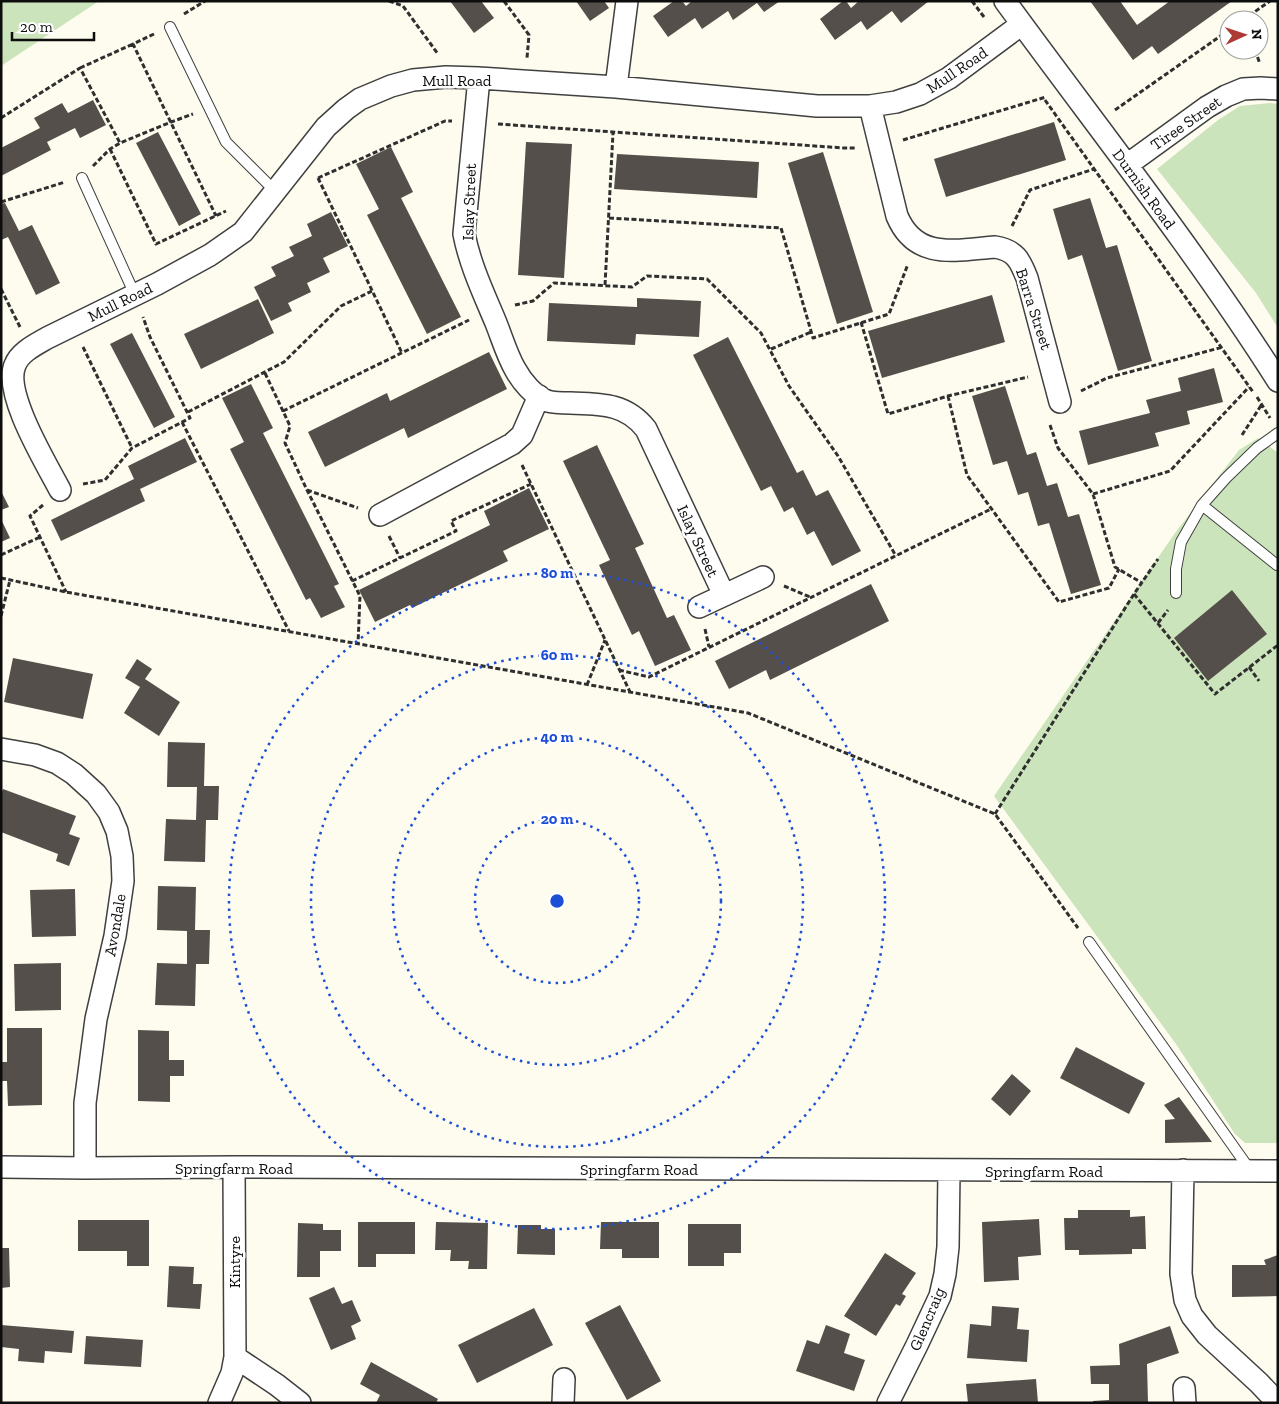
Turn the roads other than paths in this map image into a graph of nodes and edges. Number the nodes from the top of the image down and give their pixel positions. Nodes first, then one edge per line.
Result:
1 (627, 1) edge
2 (1005, 1) edge
3 (1022, 24) junction
4 (170, 27) road end
5 (479, 78) junction
6 (616, 87) junction
7 (1278, 89) edge
8 (870, 106) junction
9 (1127, 165) junction
10 (82, 178) road end
11 (279, 187) junction
12 (135, 294) junction
13 (1278, 380) edge
14 (539, 396) junction
15 (1060, 402) road end
16 (1276, 429) edge
17 (60, 490) road end
18 (1202, 505) junction
19 (380, 515) dead end
20 (1277, 565) edge
21 (763, 577) dead end
22 (1176, 593) dead end
23 (724, 595) junction
24 (699, 607) dead end
25 (1, 749) edge
26 (1089, 942) road end
27 (1, 1167) edge
28 (234, 1167) junction
29 (85, 1168) junction
30 (1183, 1170) junction
31 (949, 1171) junction
32 (1251, 1171) junction
33 (1278, 1172) edge
34 (235, 1357) junction
35 (564, 1379) dead end
36 (219, 1403) edge
37 (300, 1403) edge
38 (563, 1403) edge
39 (888, 1403) edge
40 (1278, 1403) edge

1 - 6 street
2 - 3 street, Durnish Road
3 - 8 street, Mull Road
3 - 9 street, Durnish Road
4 - 11 lane
5 - 6 street, Mull Road
5 - 11 street, Mull Road
5 - 14 street, Islay Street
6 - 8 street, Mull Road
7 - 9 street, Tiree Street
8 - 15 street, Barra Street
9 - 13 street, Durnish Road
10 - 12 lane
11 - 12 street, Mull Road
12 - 17 street, Mull Road
14 - 19 street
14 - 23 street, Islay Street
16 - 18 lane
18 - 20 lane
18 - 22 lane
21 - 23 street, Islay Street
23 - 24 street, Islay Street
25 - 29 street, Avondale
26 - 32 lane
27 - 29 street, Springfarm Road
28 - 29 street, Springfarm Road
28 - 31 street, Springfarm Road
28 - 34 street, Kintyre
30 - 31 street, Springfarm Road
30 - 32 street, Springfarm Road
30 - 40 street
31 - 39 street, Glencraig
32 - 33 street, Springfarm Road
34 - 36 street, Kintyre
34 - 37 street
35 - 38 street

